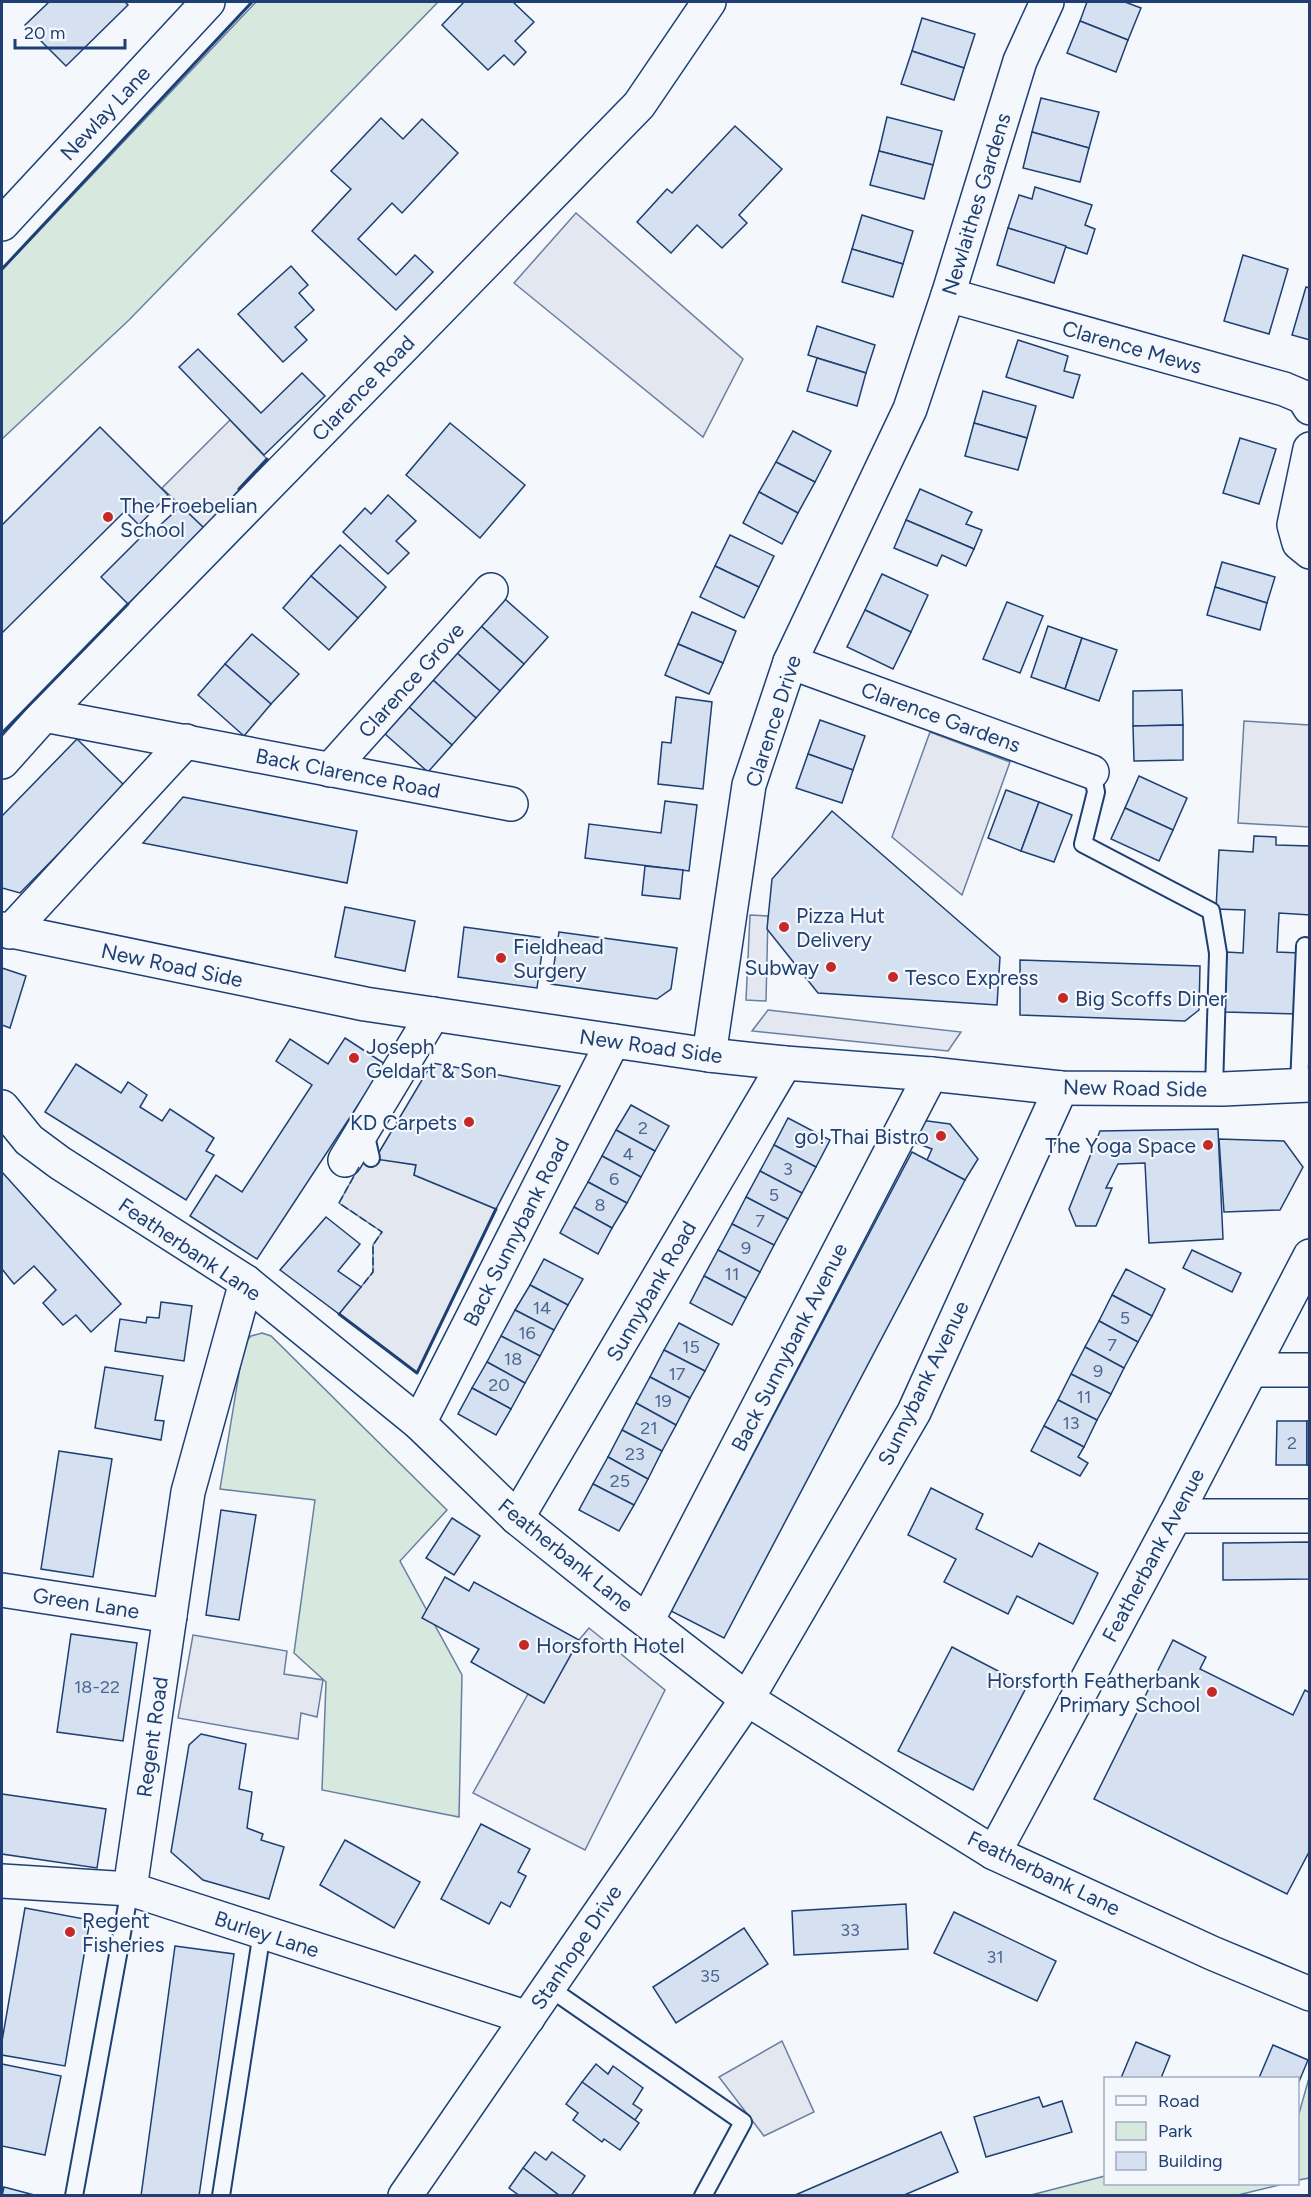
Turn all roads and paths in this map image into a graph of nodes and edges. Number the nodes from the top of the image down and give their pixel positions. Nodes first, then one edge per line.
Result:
1 (208, 2) edge
2 (709, 2) edge
3 (1047, 2) edge
4 (2, 224) edge
5 (948, 295) junction
6 (1310, 408) edge
7 (910, 409) joint
8 (1310, 449) edge
9 (1310, 552) edge
10 (491, 590) dead end
11 (790, 662) junction
12 (44, 715) junction
13 (186, 741) junction
14 (2, 762) edge
15 (330, 770) junction
16 (1092, 772) joint
17 (511, 804) dead end
18 (6, 930) edge
19 (1305, 946) dead end
20 (433, 1014) junction
21 (613, 1041) junction
22 (709, 1055) junction
23 (785, 1063) junction
24 (931, 1074) junction
25 (1304, 1085) edge
26 (1061, 1088) junction
27 (1214, 1089) junction
28 (2, 1107) edge
29 (360, 1149) dead end
30 (1310, 1256) edge
31 (246, 1282) junction
32 (1252, 1370) junction
33 (1310, 1370) edge
34 (420, 1424) junction
35 (1174, 1516) junction
36 (1310, 1516) edge
37 (517, 1518) junction
38 (2, 1590) edge
39 (170, 1616) junction
40 (647, 1621) junction
41 (747, 1699) junction
42 (994, 1853) junction
43 (2, 1881) edge
44 (129, 1889) junction
45 (262, 1932) junction
46 (549, 1987) junction
47 (1310, 1994) edge
48 (528, 2018) junction
49 (74, 2196) edge
50 (221, 2196) edge
51 (405, 2196) edge
52 (703, 2196) edge

1 - 4 street, Newlay Lane
2 - 12 street, Clarence Road
3 - 5 street, Newlaithes Gardens
5 - 6 street, Clarence Mews
5 - 7 street, Newlaithes Gardens
7 - 11 street, Clarence Drive
8 - 9 street
10 - 15 street, Clarence Grove
11 - 16 street, Clarence Gardens
11 - 22 street, Clarence Drive
12 - 13 street, Back Clarence Road
12 - 14 street, Clarence Road
13 - 15 street, Back Clarence Road
13 - 18 street
15 - 17 street, Back Clarence Road
16 - 27 lane
18 - 20 street, New Road Side
19 - 25 lane
20 - 21 street, New Road Side
20 - 29 street
21 - 22 street, New Road Side
21 - 34 street, Back Sunnybank Road
22 - 23 street, New Road Side
23 - 24 street, New Road Side
23 - 37 street, Sunnybank Road
24 - 26 street, New Road Side
24 - 40 street, Back Sunnybank Avenue
25 - 27 street, New Road Side
26 - 27 street, New Road Side
26 - 41 street, Sunnybank Avenue
28 - 31 street, Featherbank Lane
30 - 32 street, Featherbank Avenue
31 - 34 street, Featherbank Lane
31 - 39 street, Regent Road
32 - 33 street
32 - 35 street, Featherbank Avenue
34 - 37 street, Featherbank Lane
35 - 36 street
35 - 42 street, Featherbank Avenue
37 - 40 street, Featherbank Lane
38 - 39 street, Green Lane
39 - 44 street, Regent Road
40 - 41 street, Featherbank Lane
41 - 42 street, Featherbank Lane
41 - 46 street, Stanhope Drive
42 - 47 street, Featherbank Lane
43 - 44 street, Burley Lane
44 - 45 street, Burley Lane
44 - 49 lane, Regent Road
45 - 48 street, Burley Lane
45 - 50 lane
46 - 48 street, Stanhope Drive
46 - 52 lane
48 - 51 street, Stanhope Drive

